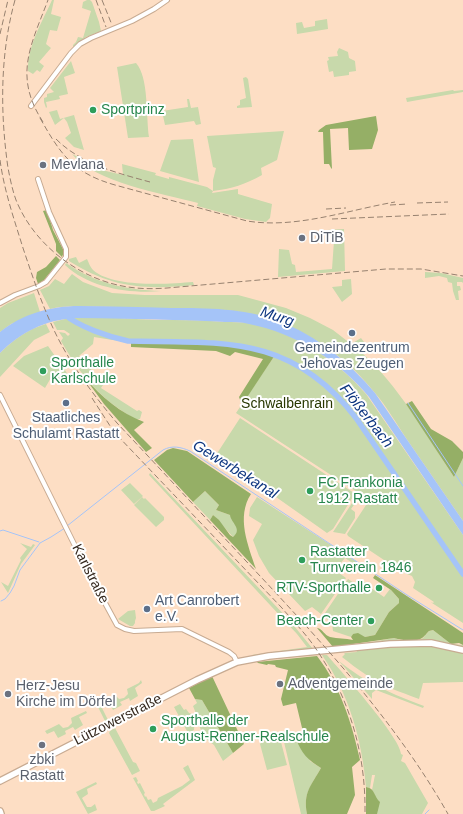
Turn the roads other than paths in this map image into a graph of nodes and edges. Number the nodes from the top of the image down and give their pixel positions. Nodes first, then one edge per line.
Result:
1 (167, 0) edge
2 (31, 106) dead end
3 (38, 179) dead end
4 (0, 303) edge
5 (0, 395) edge
6 (463, 650) edge
7 (237, 662) junction
8 (0, 781) edge
9 (0, 811) edge
10 (2, 814) edge

1 - 2 street
3 - 4 street
5 - 7 street, Karlstraße
6 - 7 main road, Lützowerstraße
7 - 8 main road, Lützowerstraße
9 - 10 main road

